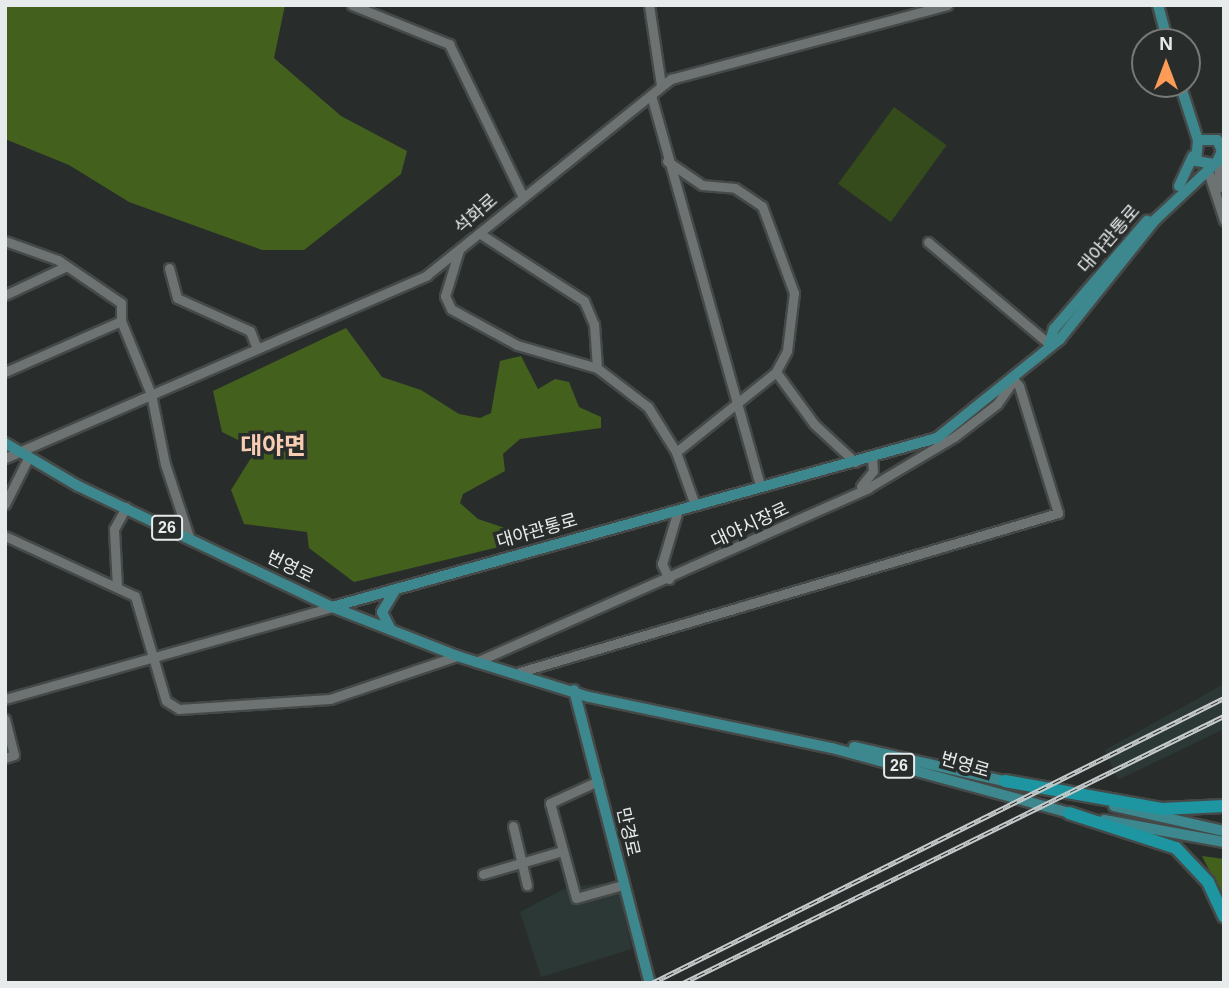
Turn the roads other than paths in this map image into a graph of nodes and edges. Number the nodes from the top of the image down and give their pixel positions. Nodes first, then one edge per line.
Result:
1 (352, 5) edge
2 (649, 5) edge
3 (947, 5) edge
4 (1158, 5) edge
5 (1164, 28) edge
6 (661, 85) junction
7 (651, 95) junction
8 (1184, 98) edge
9 (1198, 140) junction
10 (1222, 143) edge
11 (1193, 156) junction
12 (667, 161) junction
13 (1212, 165) junction
14 (522, 195) junction
15 (1224, 206) edge
16 (1224, 220) edge
17 (479, 233) junction
18 (5, 241) edge
19 (928, 242) dead end
20 (459, 249) junction
21 (67, 266) junction
22 (169, 268) dead end
23 (5, 295) edge
24 (121, 321) junction
25 (1049, 344) junction
26 (257, 348) junction
27 (597, 368) junction
28 (5, 372) edge
29 (776, 372) junction
30 (1014, 380) junction
31 (151, 394) junction
32 (736, 404) junction
33 (5, 443) edge
34 (676, 452) junction
35 (23, 455) junction
36 (5, 458) edge
37 (872, 458) junction
38 (855, 461) junction
39 (760, 486) junction
40 (5, 504) edge
41 (695, 505) junction
42 (829, 506) junction
43 (126, 508) junction
44 (678, 510) junction
45 (5, 536) edge
46 (189, 537) junction
47 (669, 579) junction
48 (117, 587) junction
49 (396, 589) junction
50 (332, 607) junction
51 (391, 630) junction
52 (457, 656) junction
53 (153, 659) junction
54 (476, 662) junction
55 (520, 672) junction
56 (574, 690) junction
57 (5, 699) edge
58 (5, 719) edge
59 (5, 758) edge
60 (598, 781) junction
61 (1005, 781) junction
62 (1224, 806) edge
63 (1069, 813) junction
64 (513, 826) dead end
65 (1224, 831) edge
66 (1224, 842) edge
67 (562, 851) junction
68 (521, 864) junction
69 (483, 874) dead end
70 (527, 885) dead end
71 (623, 885) junction
72 (1224, 917) edge
73 (650, 983) edge

1 - 14 street
2 - 6 street
3 - 6 street, 석화로
4 - 5 main road
6 - 7 street, 석화로
7 - 12 street
7 - 14 street, 석화로
8 - 9 main road
9 - 10 main road
9 - 11 main road, 대야관통로
10 - 13 main road
11 - 13 main road
11 - 25 main road, 대야관통로
12 - 29 street
12 - 32 street
13 - 15 street
13 - 16 street
13 - 25 main road, 대야관통로
14 - 17 street, 석화로
17 - 20 street, 석화로
17 - 27 street
18 - 21 street
19 - 25 street
20 - 26 street, 석화로
20 - 27 street
21 - 23 street
21 - 24 street
22 - 26 street
24 - 28 street
24 - 31 street
25 - 30 main road, 대야관통로
26 - 31 street, 석화로
27 - 34 street
29 - 32 street
29 - 38 street
30 - 37 main road, 대야관통로
30 - 42 street, 대야시장로
30 - 55 street
31 - 35 street, 석화로
31 - 46 street
32 - 34 street
32 - 39 street
33 - 35 main road, 번영로 / 26
34 - 41 street
35 - 36 street, 석화로
35 - 40 street
35 - 43 main road, 번영로 / 26
37 - 38 main road, 대야관통로
37 - 42 street
38 - 39 main road, 대야관통로
39 - 41 main road, 대야관통로
41 - 44 main road, 대야관통로
42 - 47 street, 대야시장로
43 - 46 main road, 번영로 / 26
43 - 48 street
44 - 47 street
44 - 49 main road, 대야관통로
45 - 48 street
46 - 50 main road, 번영로 / 26
47 - 54 street, 대야시장로
48 - 53 street
49 - 50 main road, 대야관통로
49 - 51 main road
50 - 51 main road, 번영로 / 26
50 - 53 street, 대야관통로
51 - 52 main road, 번영로 / 26
52 - 53 street
52 - 54 main road, 번영로 / 26
53 - 57 street, 대야관통로
54 - 55 main road, 번영로 / 26
55 - 56 main road, 번영로 / 26
56 - 60 main road, 만경로
56 - 61 main road, 번영로 / 26
56 - 63 main road, 번영로 / 26
58 - 59 street
60 - 67 street
60 - 71 main road, 만경로
61 - 62 highway
61 - 65 main road, 번영로 / 26
63 - 66 main road, 번영로 / 26
63 - 72 highway
64 - 68 street
67 - 68 street
67 - 71 street
68 - 69 street
68 - 70 street
71 - 73 main road, 만경로

